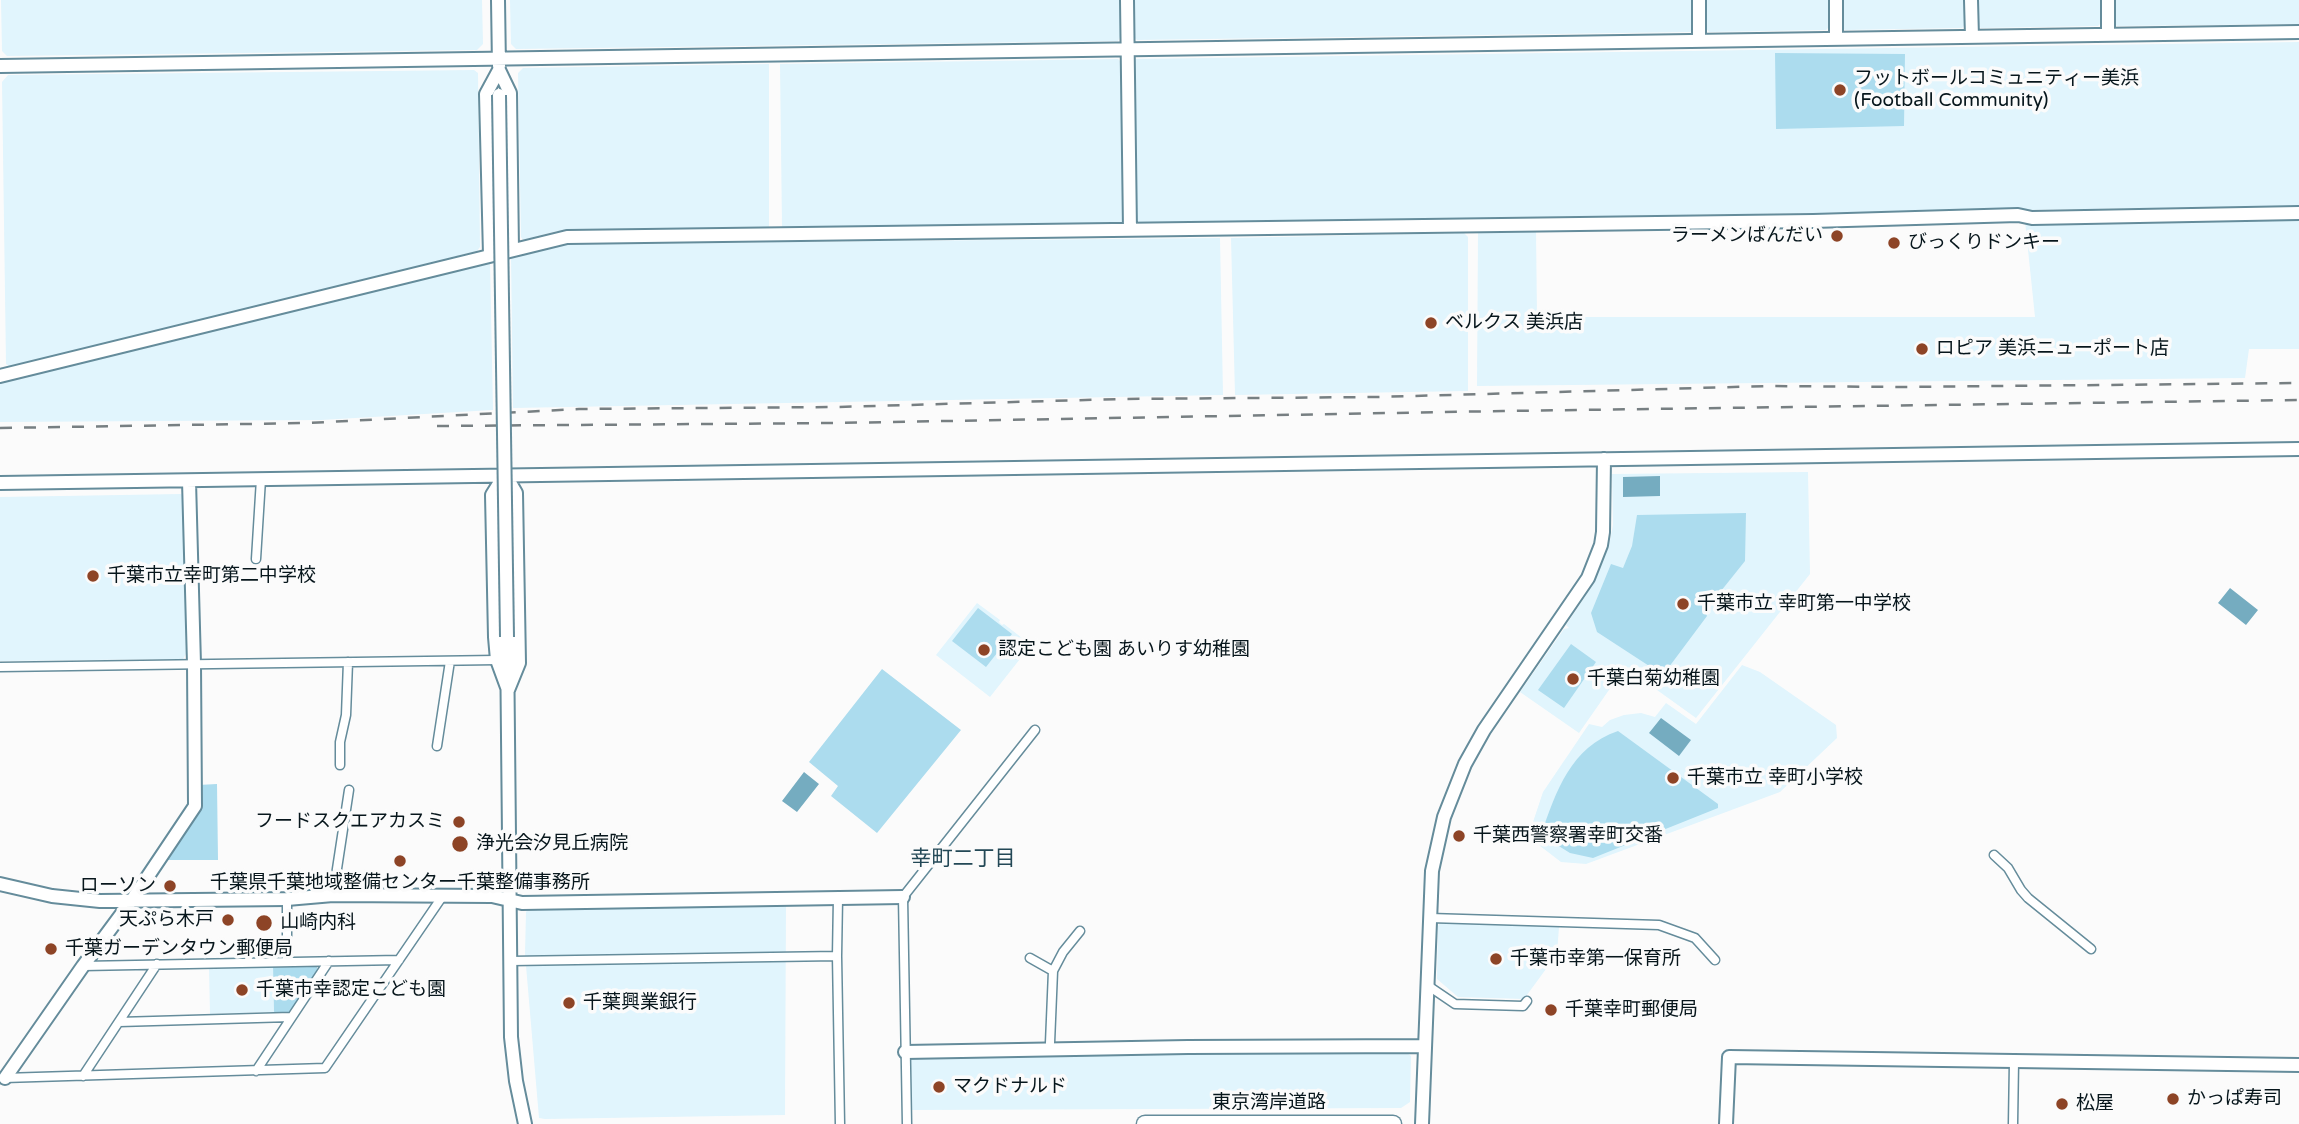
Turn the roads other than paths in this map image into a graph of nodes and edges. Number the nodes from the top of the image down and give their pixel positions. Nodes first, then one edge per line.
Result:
1 (498, 0) edge
2 (1127, 0) edge
3 (1699, 0) edge
4 (1836, 0) edge
5 (1971, 0) edge
6 (2108, 0) edge
7 (2299, 33) edge
8 (2108, 35) junction
9 (1972, 37) junction
10 (1836, 39) junction
11 (1699, 41) junction
12 (1128, 50) junction
13 (499, 64) junction
14 (0, 66) edge
15 (2299, 213) edge
16 (1130, 230) junction
17 (512, 250) junction
18 (490, 255) junction
19 (0, 376) edge
20 (2299, 449) edge
21 (1604, 459) junction
22 (505, 474) junction
23 (261, 480) junction
24 (189, 481) junction
25 (0, 483) edge
26 (256, 558) dead end
27 (497, 660) junction
28 (450, 661) junction
29 (348, 662) junction
30 (194, 664) junction
31 (0, 667) edge
32 (508, 690) junction
33 (1035, 730) dead end
34 (438, 746) dead end
35 (340, 765) dead end
36 (349, 790) dead end
37 (1994, 855) dead end
38 (0, 884) edge
39 (333, 895) junction
40 (442, 897) junction
41 (903, 897) junction
42 (838, 898) junction
43 (287, 899) junction
44 (132, 900) junction
45 (510, 900) junction
46 (1430, 918) junction
47 (1080, 931) dead end
48 (2091, 949) dead end
49 (837, 956) junction
50 (1030, 958) dead end
51 (400, 960) junction
52 (1715, 960) dead end
53 (329, 961) junction
54 (511, 961) junction
55 (288, 962) junction
56 (157, 964) junction
57 (83, 965) junction
58 (1053, 971) junction
59 (1427, 985) junction
60 (1527, 1001) dead end
61 (291, 1017) junction
62 (119, 1022) junction
63 (1050, 1043) dead end
64 (1424, 1046) junction
65 (905, 1052) junction
66 (2014, 1062) junction
67 (2299, 1065) edge
68 (256, 1071) junction
69 (83, 1076) junction
70 (3, 1078) edge
71 (525, 1124) edge
72 (840, 1124) edge
73 (907, 1124) edge
74 (1145, 1124) edge
75 (1394, 1124) edge
76 (1422, 1124) edge
77 (1726, 1124) edge
78 (2013, 1124) edge

1 - 13 street
2 - 12 street
3 - 11 street
4 - 10 street
5 - 9 street
6 - 8 street
7 - 8 street
8 - 9 street
9 - 10 street
10 - 11 street
11 - 12 street
12 - 13 street
12 - 16 street
13 - 14 street
13 - 17 street
13 - 18 street
13 - 32 street, bridge
15 - 16 street
16 - 17 street
17 - 18 street
18 - 19 street
20 - 21 street
21 - 22 street
21 - 46 street
22 - 23 street
22 - 27 street
22 - 32 street
23 - 24 street
23 - 26 street
24 - 25 street
24 - 30 street
27 - 28 street
27 - 32 street
28 - 29 street
28 - 34 street
29 - 30 street
29 - 35 street
30 - 31 street
30 - 44 street
32 - 45 street
33 - 41 street
36 - 39 street
37 - 48 street
38 - 44 street
39 - 40 street
39 - 43 street
40 - 45 street
40 - 51 street
41 - 42 street
41 - 65 street
42 - 45 street
42 - 49 street
43 - 44 street
43 - 55 street
44 - 57 street
45 - 54 street
46 - 52 street
46 - 59 street
47 - 58 street
49 - 54 street
49 - 72 street
50 - 58 street
51 - 53 street
51 - 68 street
53 - 55 street
53 - 61 street
54 - 71 street
55 - 56 street
56 - 57 street
56 - 62 street
57 - 70 street
58 - 63 street
59 - 60 street
59 - 64 street
61 - 62 street
61 - 68 street
62 - 69 street
64 - 65 street
64 - 76 street
65 - 73 street
66 - 67 street
66 - 77 street
66 - 78 street
68 - 69 street
69 - 70 street
74 - 75 highway, 東京湾岸道路

